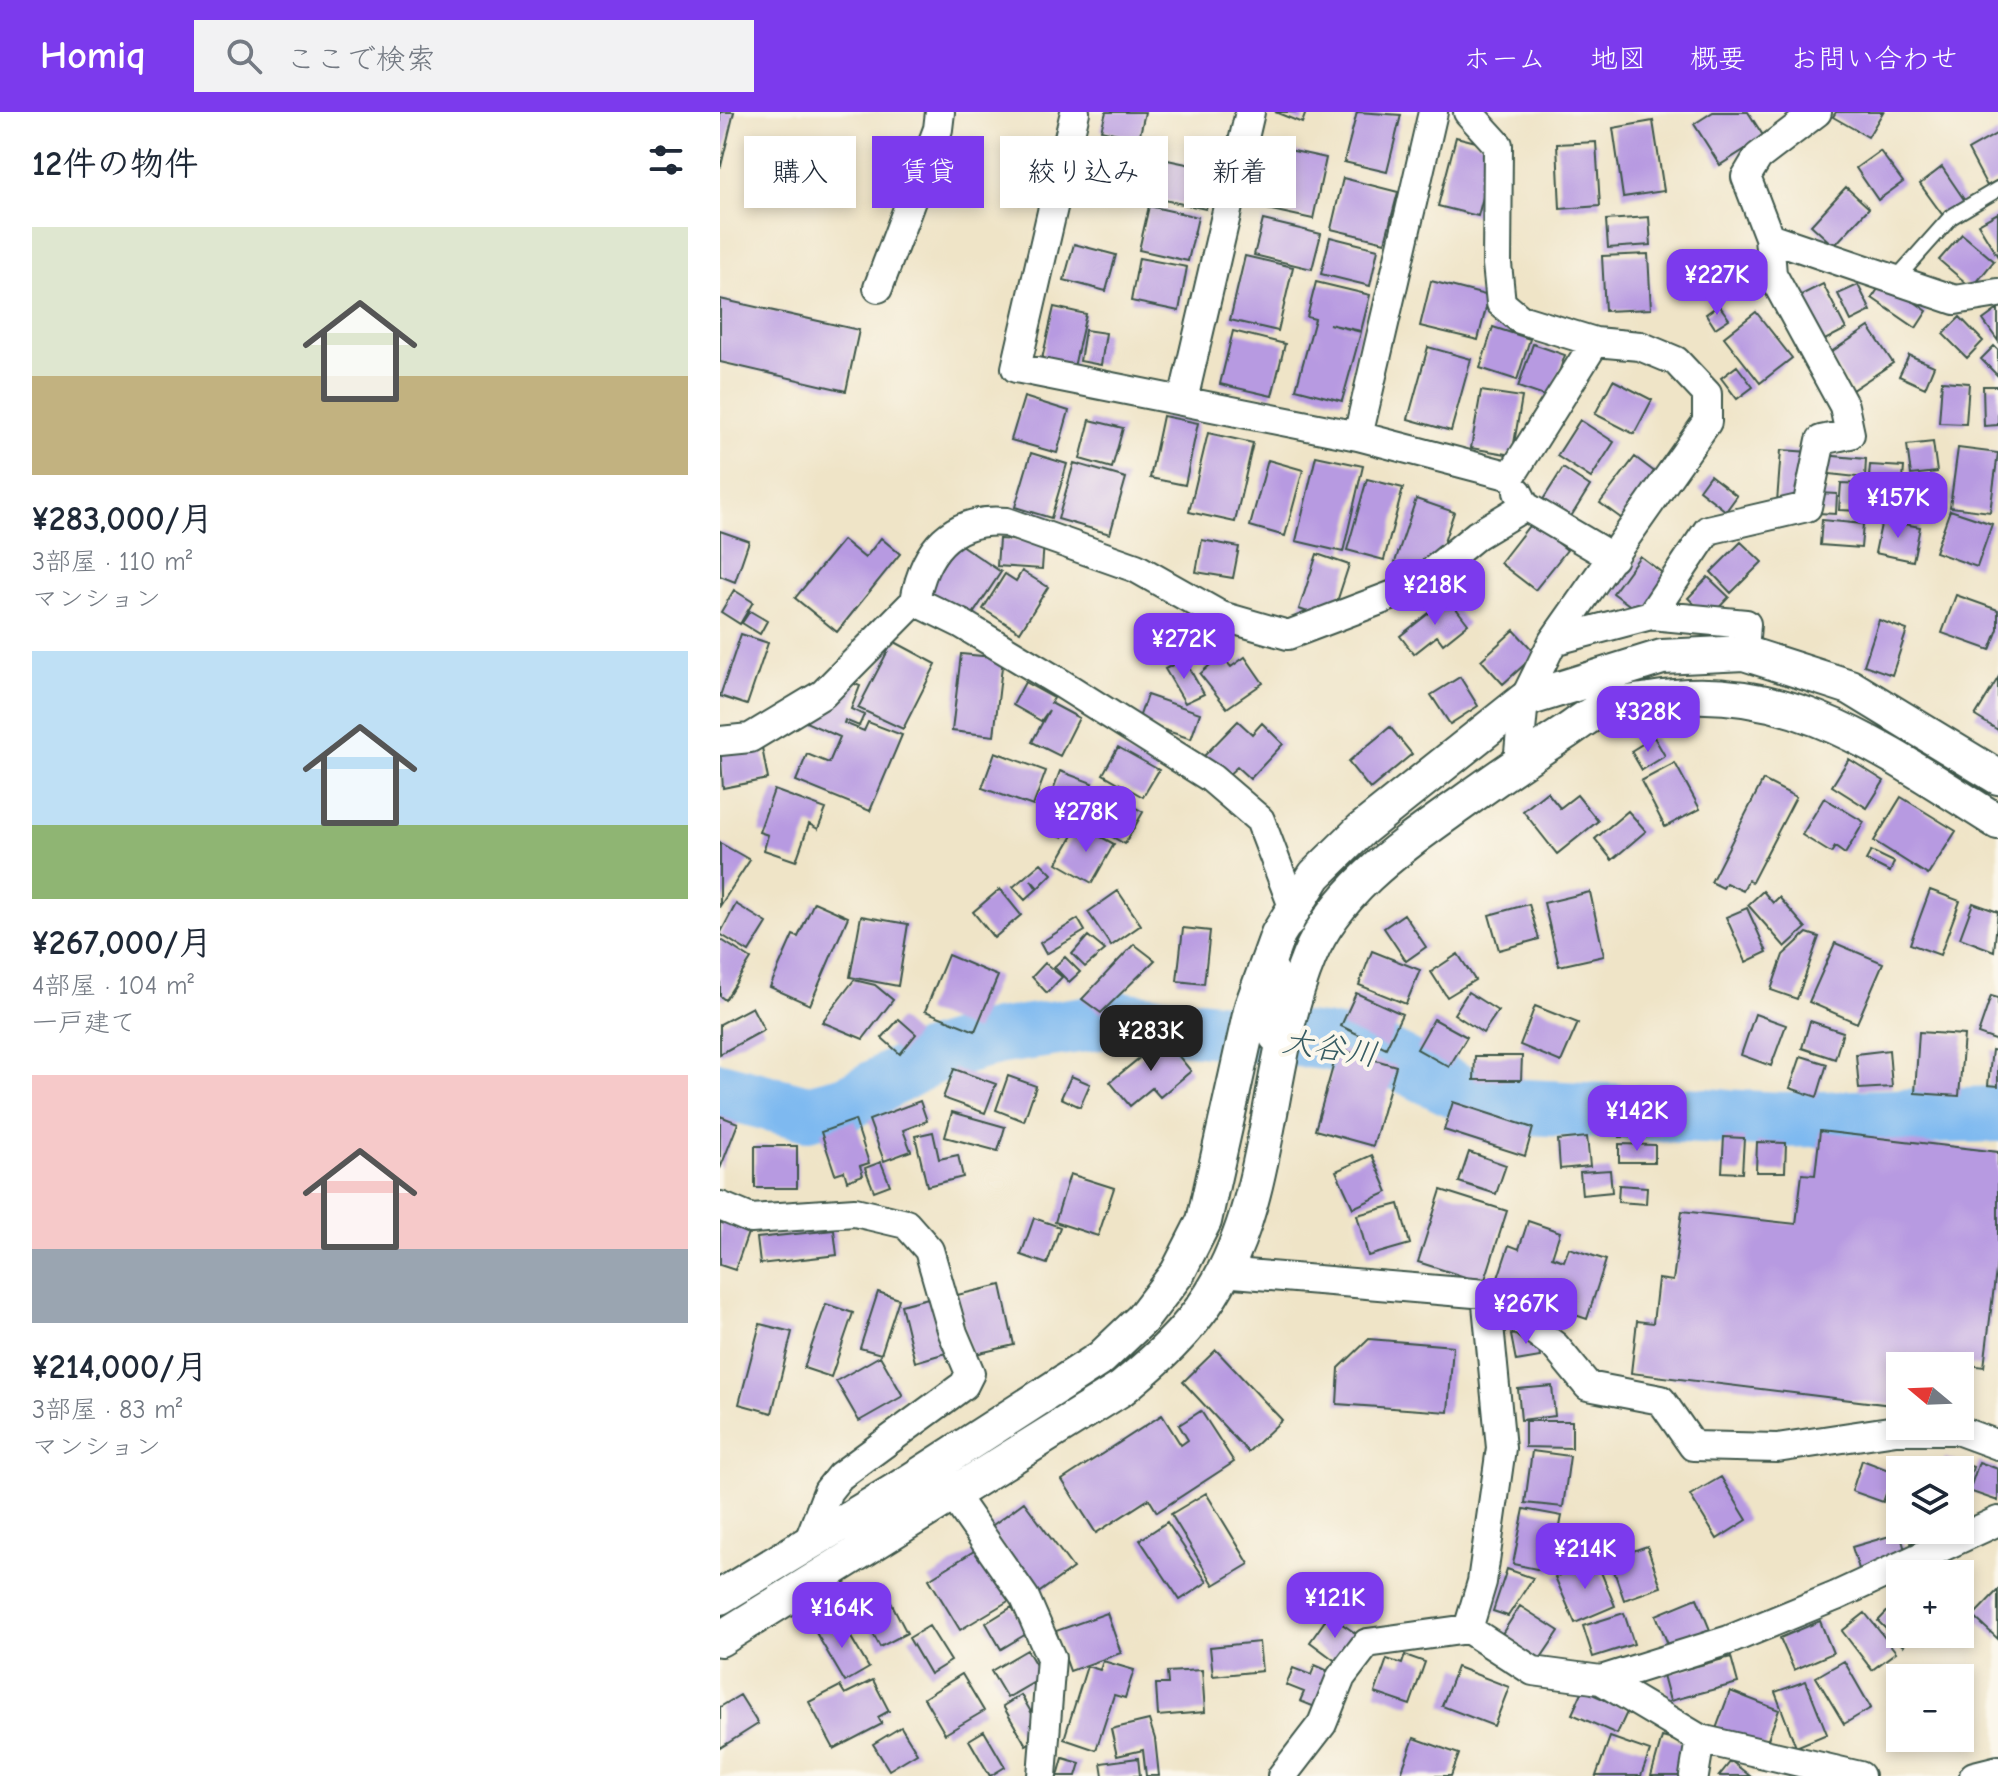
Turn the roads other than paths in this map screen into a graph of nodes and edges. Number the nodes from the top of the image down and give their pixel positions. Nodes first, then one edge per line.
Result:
1 (940, 112) edge
2 (1075, 112) edge
3 (1250, 112) edge
4 (1433, 112) edge
5 (1468, 112) edge
6 (1817, 112) edge
7 (1998, 189) edge
8 (1769, 237) junction
9 (1895, 280) junction
10 (878, 288) dead end
11 (1998, 293) edge
12 (1595, 342) junction
13 (1183, 400) junction
14 (1358, 436) junction
15 (1511, 476) junction
16 (1525, 506) junction
17 (1613, 558) junction
18 (915, 601) junction
19 (1651, 615) junction
20 (1553, 641) junction
21 (1744, 653) junction
22 (1524, 700) junction
23 (720, 741) edge
24 (1518, 763) junction
25 (1998, 777) edge
26 (1998, 822) edge
27 (1294, 909) junction
28 (1274, 1038) dead end
29 (720, 1206) edge
30 (1222, 1272) junction
31 (1486, 1294) junction
32 (1998, 1445) edge
33 (953, 1495) junction
34 (1998, 1521) edge
35 (808, 1543) junction
36 (720, 1597) edge
37 (1468, 1629) junction
38 (720, 1639) edge
39 (1601, 1680) junction
40 (1700, 1739) junction
41 (1998, 1770) edge
42 (1042, 1776) edge
43 (1282, 1776) edge
44 (1694, 1776) edge
45 (1860, 1776) edge
46 (1974, 1776) edge

1 - 10 street
2 - 13 street
3 - 13 street
4 - 14 street
5 - 12 street
6 - 8 street
7 - 9 lane
8 - 9 street
8 - 19 street
9 - 11 street
12 - 15 street
12 - 17 street
13 - 14 street
14 - 15 street
15 - 16 street
16 - 17 street
16 - 18 street
17 - 20 street
18 - 23 street
18 - 27 street
19 - 20 street
19 - 21 street
20 - 22 street
21 - 22 street
21 - 25 street
22 - 24 street
22 - 27 street
24 - 26 street
24 - 30 street
27 - 28 street
27 - 35 street
29 - 35 street
30 - 31 street
30 - 33 street
31 - 32 street
31 - 37 street
33 - 38 street
33 - 42 street
34 - 39 street
35 - 36 street
37 - 39 street
37 - 43 street
39 - 40 street
40 - 44 street
40 - 45 street
41 - 46 street

